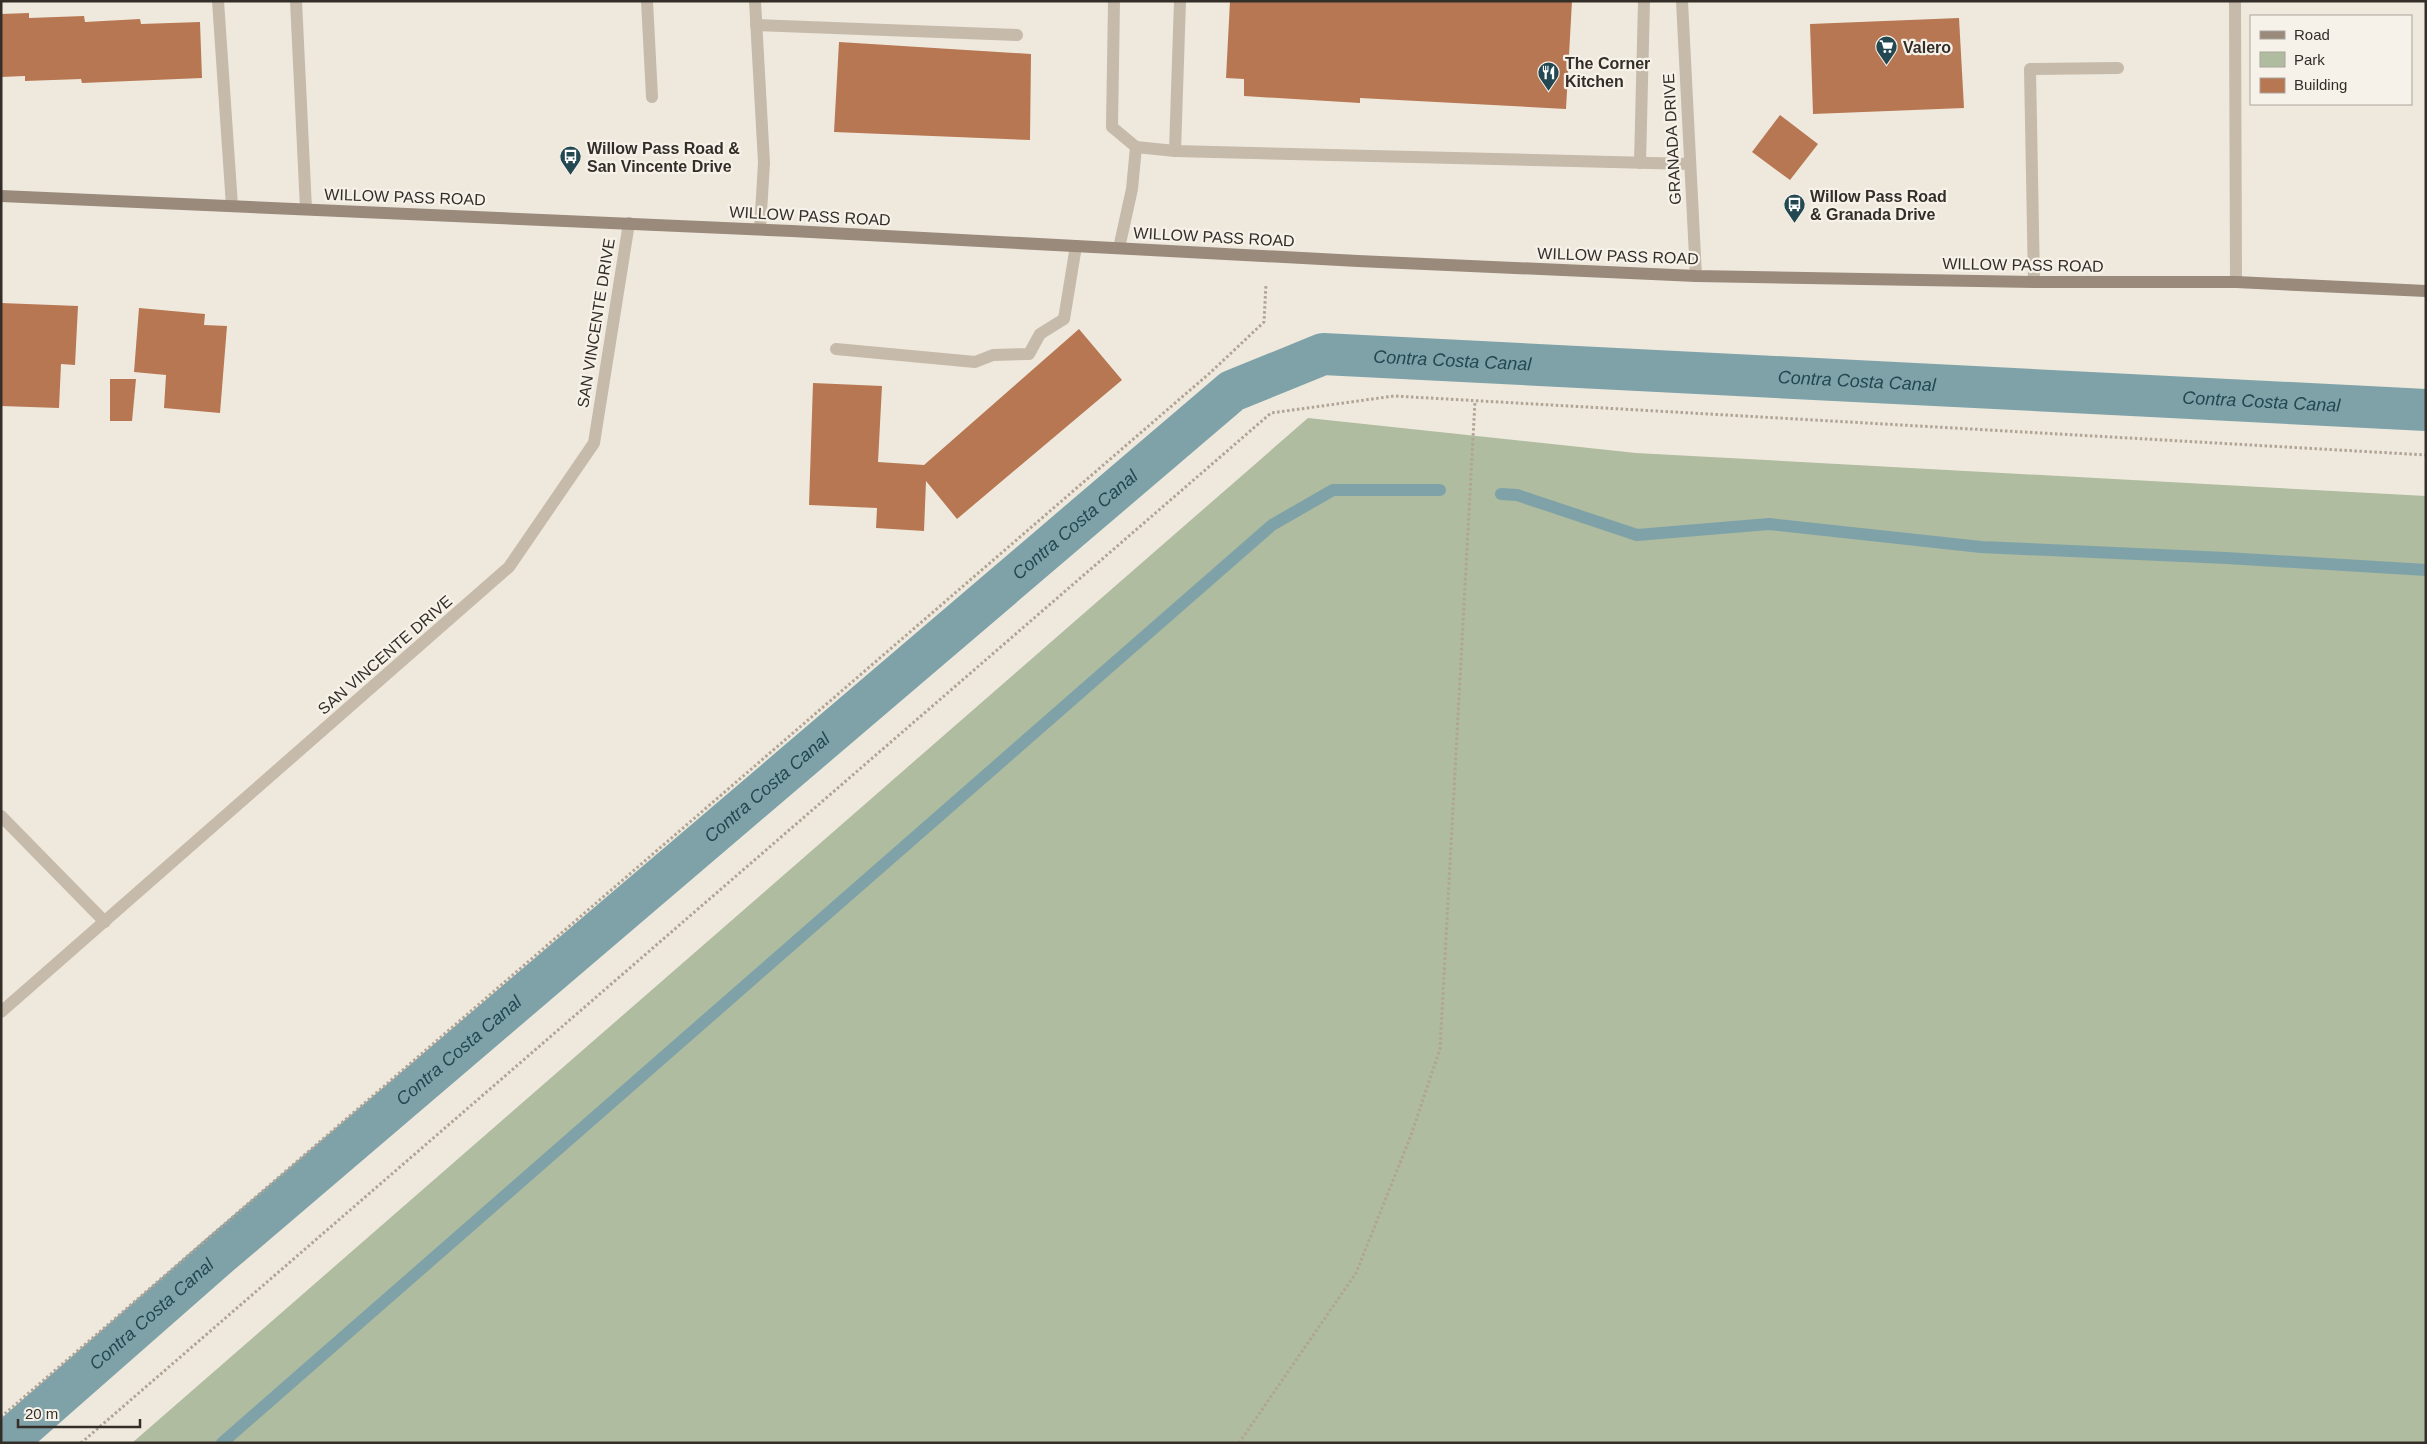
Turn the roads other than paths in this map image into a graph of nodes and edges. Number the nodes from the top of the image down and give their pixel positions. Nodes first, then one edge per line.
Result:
1 (218, 1) edge
2 (296, 1) edge
3 (646, 1) edge
4 (755, 1) edge
5 (1114, 1) edge
6 (1180, 1) edge
7 (1644, 1) edge
8 (1682, 1) edge
9 (2235, 1) edge
10 (756, 25) junction
11 (1018, 35) dead end
12 (2118, 68) dead end
13 (652, 97) dead end
14 (1136, 148) junction
15 (1175, 151) junction
16 (1640, 163) junction
17 (1690, 164) junction
18 (1, 196) edge
19 (232, 206) junction
20 (306, 209) junction
21 (628, 223) junction
22 (760, 229) junction
23 (1076, 246) junction
24 (1119, 248) junction
25 (1696, 276) junction
26 (2034, 282) junction
27 (2236, 282) junction
28 (2426, 290) edge
29 (836, 349) dead end
30 (1, 816) edge
31 (105, 922) junction
32 (1, 1012) edge

1 - 19 street
2 - 20 street
3 - 13 street
4 - 10 street
5 - 14 street
6 - 15 street
7 - 16 street
8 - 17 street, GRANADA DRIVE
9 - 27 street
10 - 11 street
10 - 22 street
12 - 26 street
14 - 15 street
14 - 24 street
15 - 16 street
16 - 17 street
17 - 25 street, GRANADA DRIVE
18 - 19 main road, WILLOW PASS ROAD
19 - 20 main road, WILLOW PASS ROAD
20 - 21 main road, WILLOW PASS ROAD
21 - 22 main road, WILLOW PASS ROAD
21 - 31 street, SAN VINCENTE DRIVE
22 - 23 main road, WILLOW PASS ROAD
23 - 24 main road, WILLOW PASS ROAD
23 - 29 street
24 - 25 main road, WILLOW PASS ROAD
25 - 26 main road, WILLOW PASS ROAD
26 - 27 main road, WILLOW PASS ROAD
27 - 28 main road, WILLOW PASS ROAD
30 - 31 street
31 - 32 street, SAN VINCENTE DRIVE

